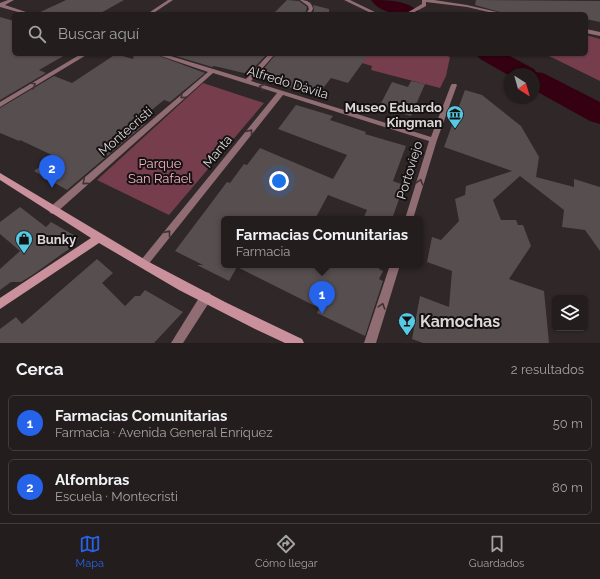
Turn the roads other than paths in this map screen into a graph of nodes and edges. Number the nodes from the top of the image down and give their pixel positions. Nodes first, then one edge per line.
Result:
1 (12, 0) edge
2 (171, 0) edge
3 (302, 0) edge
4 (346, 0) edge
5 (424, 0) edge
6 (0, 5) edge
7 (23, 12) edge
8 (152, 12) edge
9 (309, 12) edge
10 (373, 12) edge
11 (412, 12) edge
12 (495, 12) edge
13 (588, 31) edge
14 (600, 34) edge
15 (82, 56) edge
16 (165, 56) edge
17 (270, 56) edge
18 (212, 70) junction
19 (247, 82) junction
20 (454, 85) dead end
21 (281, 93) junction
22 (0, 105) edge
23 (433, 140) junction
24 (0, 176) edge
25 (53, 210) junction
26 (410, 216) edge
27 (98, 238) junction
28 (144, 263) junction
29 (393, 268) edge
30 (206, 297) junction
31 (0, 304) edge
32 (294, 342) edge
33 (177, 343) edge
34 (370, 343) edge

1 - 6 street
2 - 8 street
3 - 9 street
4 - 10 street
5 - 11 street
5 - 12 street
6 - 7 street
13 - 14 street
22 -> 15 street
16 - 18 street, Alfredo Dàvila
17 - 19 street
18 - 19 street, Alfredo Dàvila
18 -> 25 street, Montecristi
21 -> 19 street, Alfredo Dàvila
20 - 23 street, Portoviejo
21 - 23 street, Alfredo Dàvila
28 -> 21 street, Manta
26 -> 23 street, Portoviejo
24 - 25 main road
25 - 27 main road
27 - 28 main road
27 - 31 main road
28 - 30 main road
34 -> 29 street
30 - 32 main road
30 - 33 street

